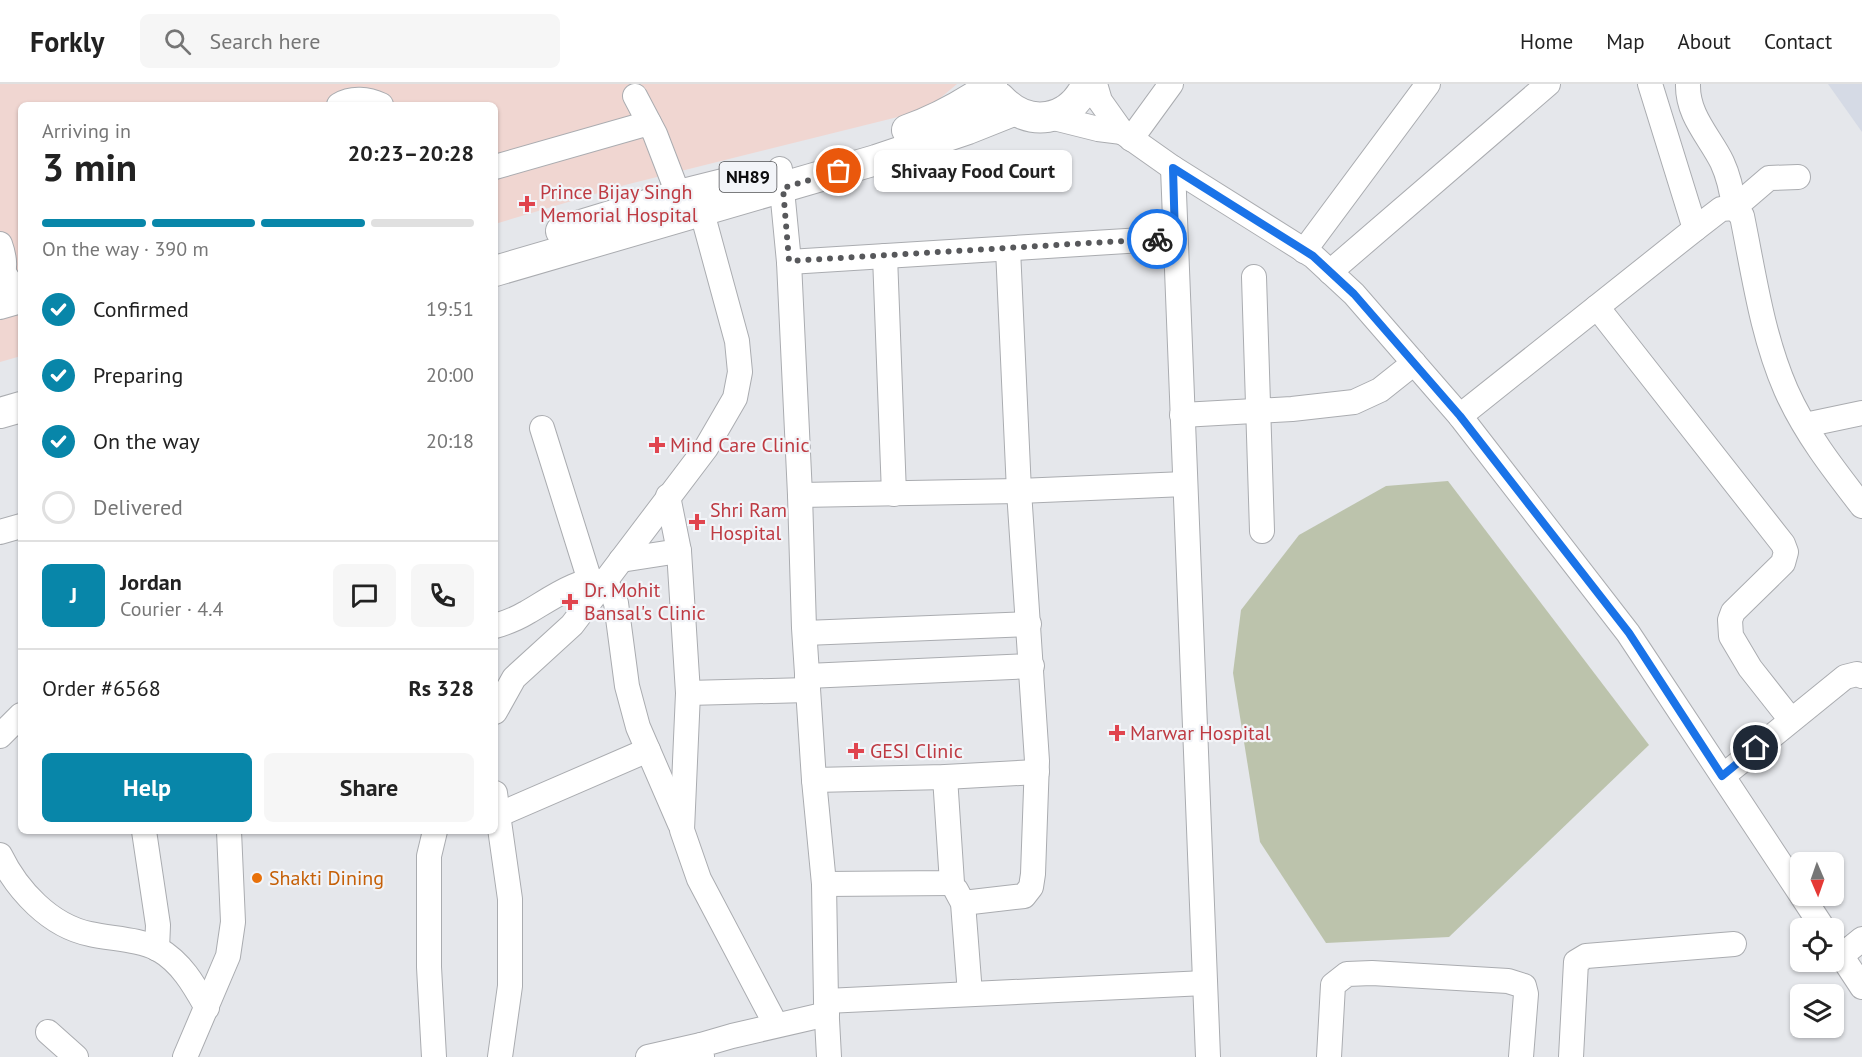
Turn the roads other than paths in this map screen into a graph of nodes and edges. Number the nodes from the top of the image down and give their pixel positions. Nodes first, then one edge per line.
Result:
1 (992, 84) edge
2 (1087, 84) edge
3 (1095, 84) edge
4 (1171, 84) edge
5 (1428, 84) edge
6 (1548, 84) edge
7 (1650, 84) edge
8 (1688, 84) edge
9 (635, 96) dead end
10 (349, 102) edge
11 (375, 102) edge
12 (1013, 111) junction
13 (1050, 117) junction
14 (649, 123) junction
15 (1126, 135) junction
16 (498, 166) edge
17 (1173, 168) junction
18 (1798, 177) dead end
19 (781, 178) junction
20 (691, 204) junction
21 (1734, 208) junction
22 (1695, 229) junction
23 (1175, 238) junction
24 (0, 244) edge
25 (1008, 249) junction
26 (498, 250) edge
27 (1304, 251) junction
28 (885, 256) junction
29 (789, 261) junction
30 (498, 270) edge
31 (1330, 272) junction
32 (1254, 278) dead end
33 (2, 279) edge
34 (18, 297) edge
35 (18, 301) edge
36 (0, 307) edge
37 (1597, 307) junction
38 (1414, 363) junction
39 (18, 387) edge
40 (0, 392) edge
41 (18, 408) edge
42 (1258, 411) junction
43 (0, 413) edge
44 (1862, 413) edge
45 (1182, 415) junction
46 (1460, 416) junction
47 (1805, 424) junction
48 (542, 428) dead end
49 (1185, 484) junction
50 (1019, 491) junction
51 (894, 494) junction
52 (800, 495) junction
53 (668, 496) junction
54 (1862, 506) edge
55 (18, 527) edge
56 (1262, 531) dead end
57 (0, 532) edge
58 (679, 551) junction
59 (621, 560) junction
60 (597, 582) junction
61 (1029, 624) junction
62 (498, 626) edge
63 (805, 633) junction
64 (1032, 666) junction
65 (1862, 676) edge
66 (808, 683) junction
67 (688, 693) junction
68 (498, 707) edge
69 (18, 718) edge
70 (1791, 720) junction
71 (0, 736) edge
72 (648, 750) junction
73 (1037, 772) junction
74 (1722, 776) junction
75 (945, 777) junction
76 (814, 780) junction
77 (498, 803) edge
78 (498, 818) edge
79 (682, 830) junction
80 (144, 834) edge
81 (230, 834) edge
82 (434, 834) edge
83 (0, 855) edge
84 (1790, 878) edge
85 (824, 884) junction
86 (957, 893) junction
87 (1862, 939) edge
88 (1734, 944) dead end
89 (1844, 947) edge
90 (156, 949) junction
91 (1844, 960) edge
92 (1205, 983) junction
93 (1862, 987) edge
94 (970, 994) junction
95 (827, 1007) junction
96 (207, 1008) junction
97 (776, 1025) junction
98 (48, 1032) dead end
99 (701, 1051) edge
100 (76, 1057) edge
101 (185, 1057) edge
102 (434, 1057) edge
103 (500, 1057) edge
104 (648, 1057) edge
105 (829, 1057) edge
106 (1208, 1057) edge
107 (1329, 1057) edge
108 (1521, 1057) edge
109 (1571, 1057) edge

1 - 12 main road, NH89
1 - 19 main road, NH89
2 - 13 main road
3 - 15 street
4 - 15 street
5 - 27 street
6 - 31 street
7 - 22 street
8 - 21 street
9 - 14 street
10 - 11 street
12 - 13 main road
12 - 19 main road, NH89
13 - 15 street
14 - 16 street
14 - 20 street
15 - 17 street
17 - 23 street
17 - 27 street
18 - 21 street
19 - 20 main road, NH89
19 - 29 street
20 - 26 main road, NH89
20 - 30 main road, NH89
20 - 53 street
21 - 22 street
21 - 47 street
22 - 37 street
23 - 25 street
23 - 45 street
24 - 33 street
25 - 28 street
25 - 50 street
27 - 31 street
28 - 29 street
28 - 51 street
29 - 52 street
31 - 38 street
32 - 42 street
33 - 34 street
35 - 36 street
37 - 46 street
37 - 70 street
38 - 42 street
38 - 46 street
39 - 40 main road
41 - 43 main road
42 - 45 street
42 - 56 street
44 - 47 street
45 - 49 street
46 - 74 street
47 - 54 street
48 - 60 street
49 - 50 street
49 - 92 street
50 - 51 street
50 - 61 street
51 - 52 street
52 - 63 street
53 - 58 street
53 - 59 street
55 - 57 street
58 - 59 street
58 - 67 street
59 - 60 street
60 - 62 street
60 - 68 street
60 - 72 street
61 - 63 street
61 - 64 street
63 - 66 street
64 - 66 street
64 - 73 street
65 - 70 street
66 - 67 street
66 - 76 street
67 - 79 street
69 - 71 street
70 - 74 street
72 - 77 street
72 - 79 street
73 - 75 street
73 - 86 street
74 - 84 street
75 - 76 street
75 - 86 street
76 - 85 street
78 - 103 street
79 - 97 street
80 - 90 street
81 - 96 street
82 - 102 street
83 - 90 street
85 - 86 street
85 - 95 street
86 - 94 street
87 - 89 street
88 - 109 street
90 - 96 street
91 - 93 street
92 - 94 street
92 - 106 street
94 - 95 street
95 - 97 street
95 - 105 street
96 - 101 street
97 - 99 street
98 - 100 street
99 - 104 street
107 - 108 street

